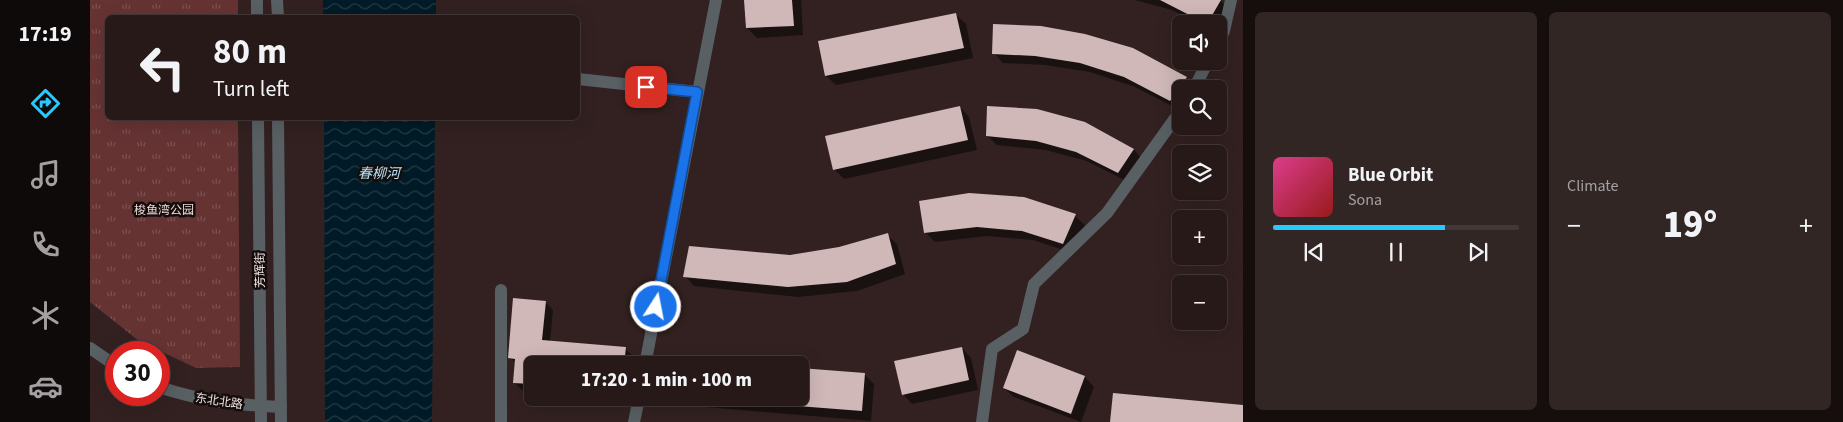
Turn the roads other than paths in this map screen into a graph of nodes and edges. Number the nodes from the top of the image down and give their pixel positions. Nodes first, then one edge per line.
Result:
1 (257, 0) edge
2 (278, 0) edge
3 (716, 0) edge
4 (1231, 0) edge
5 (257, 15) edge
6 (278, 15) edge
7 (1227, 18) edge
8 (580, 79) edge
9 (697, 92) junction
10 (258, 120) edge
11 (278, 120) edge
12 (1172, 123) edge
13 (501, 290) dead end
14 (90, 348) edge
15 (647, 356) edge
16 (105, 358) edge
17 (170, 390) edge
18 (261, 406) junction
19 (637, 406) edge
20 (281, 407) junction
21 (261, 422) edge
22 (281, 422) edge
23 (501, 422) edge
24 (634, 422) edge
25 (982, 422) edge

1 - 5 street
2 - 6 street
3 - 9 street
4 - 7 street
8 - 9 street
9 - 15 street
10 - 18 street, 芳辉街
11 - 20 street, 芳辉街
12 - 25 street
13 - 23 street
14 - 16 street
17 - 18 street, 东北北路
18 - 20 street, 东北北路
18 - 21 street, 芳辉街
19 - 24 street
20 - 22 street, 芳辉街

